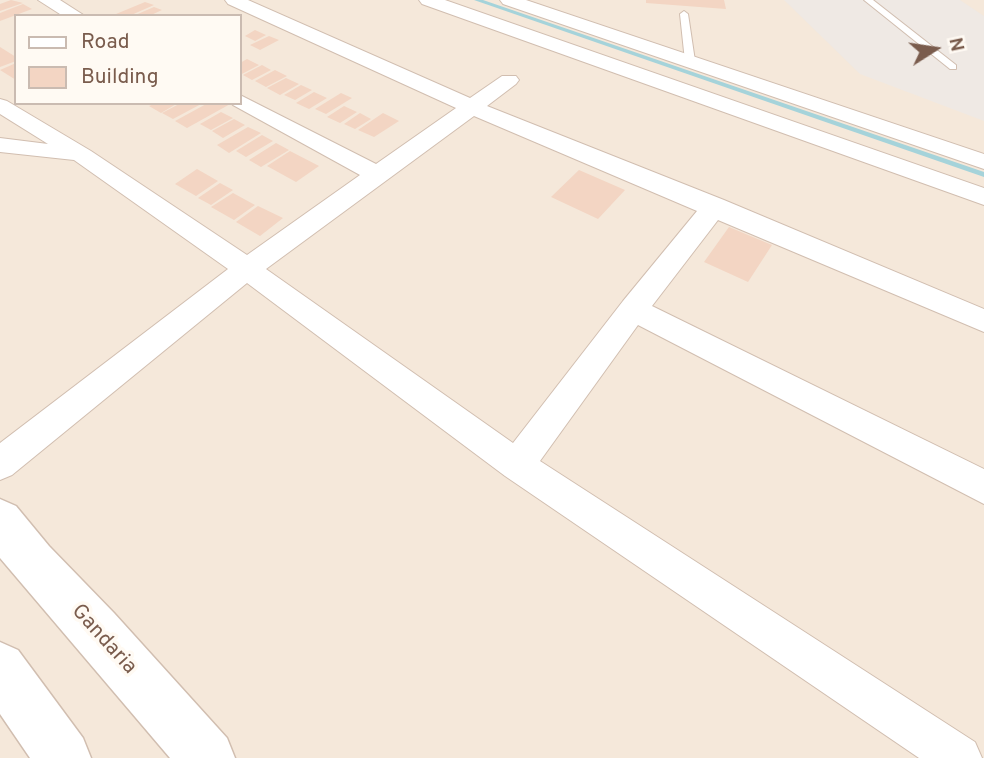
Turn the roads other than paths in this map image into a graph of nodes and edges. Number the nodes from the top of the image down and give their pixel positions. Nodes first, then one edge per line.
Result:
1 (47, 0) edge
2 (234, 0) edge
3 (428, 0) edge
4 (509, 0) edge
5 (868, 0) edge
6 (72, 14) edge
7 (684, 14) dead end
8 (578, 37) junction
9 (690, 61) junction
10 (953, 67) dead end
11 (509, 80) dead end
12 (242, 102) edge
13 (0, 105) edge
14 (474, 108) junction
15 (0, 145) edge
16 (83, 156) junction
17 (984, 162) edge
18 (378, 175) junction
19 (984, 197) edge
20 (715, 206) junction
21 (247, 270) junction
22 (633, 309) junction
23 (984, 321) edge
24 (0, 464) edge
25 (517, 465) junction
26 (984, 488) edge
27 (0, 521) edge
28 (0, 667) edge
29 (200, 755) edge
30 (63, 758) edge
31 (959, 758) edge

1 - 6 street
2 - 14 street
3 - 8 street
4 - 8 street
5 - 10 lane
7 - 9 lane
8 - 9 street
8 - 19 street
9 - 17 street
11 - 14 street
12 - 18 street
13 - 16 street
14 - 18 street
14 - 20 street
15 - 16 street
16 - 21 street
18 - 21 street
20 - 22 street
20 - 23 street
21 - 24 street
21 - 25 street
22 - 25 street
22 - 26 street
25 - 31 street
27 - 29 street, Gandaria
28 - 30 street

